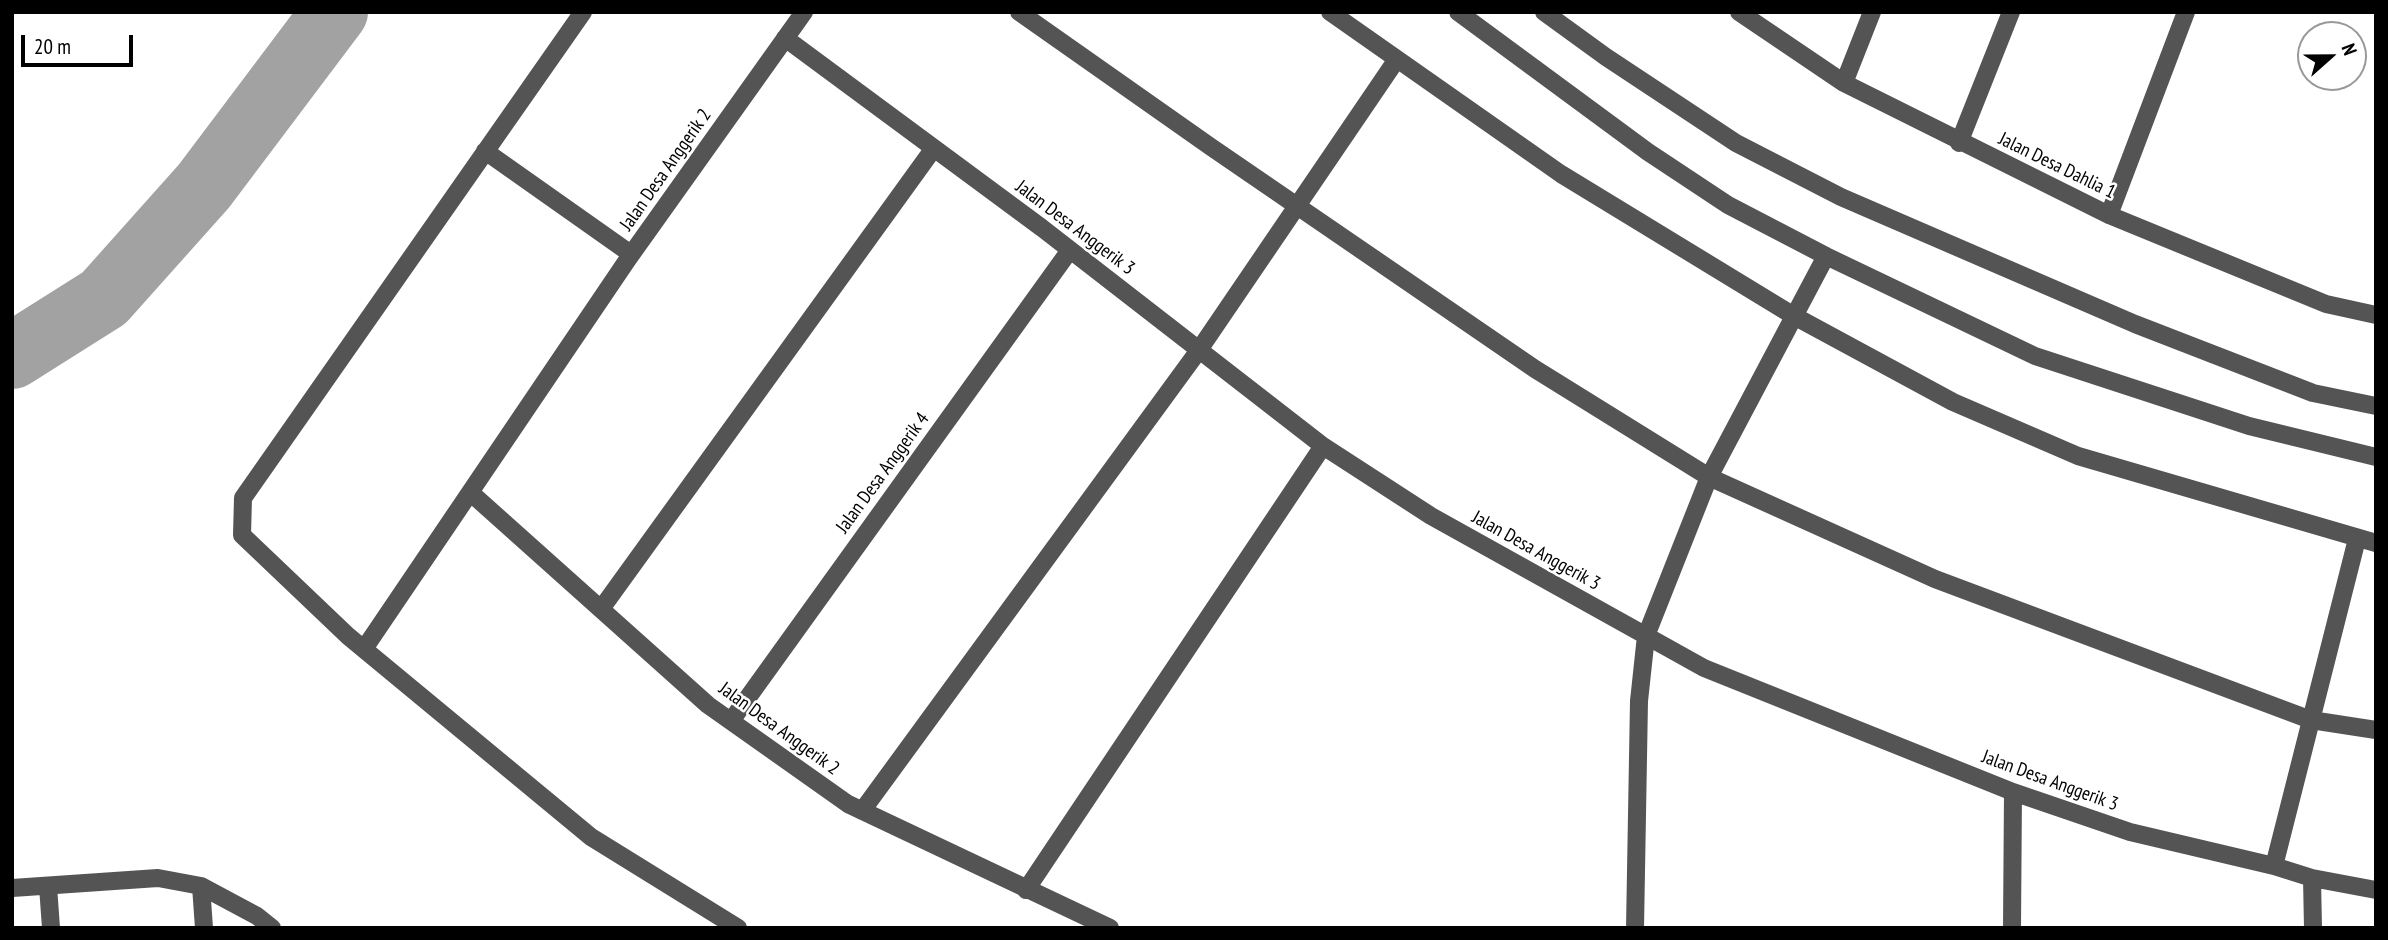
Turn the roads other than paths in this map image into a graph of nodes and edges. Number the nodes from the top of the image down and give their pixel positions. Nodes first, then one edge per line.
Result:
1 (583, 12) edge
2 (804, 12) edge
3 (1020, 12) edge
4 (1330, 12) edge
5 (1458, 12) edge
6 (1544, 12) edge
7 (1740, 12) edge
8 (1872, 12) edge
9 (2011, 12) edge
10 (2186, 12) edge
11 (785, 38) junction
12 (1397, 59) junction
13 (1844, 83) junction
14 (1959, 143) junction
15 (934, 148) junction
16 (485, 151) junction
17 (1297, 206) junction
18 (2109, 215) junction
19 (1070, 250) junction
20 (631, 254) junction
21 (1826, 256) junction
22 (2375, 313) edge
23 (1794, 316) junction
24 (1199, 350) junction
25 (2376, 407) edge
26 (1323, 446) junction
27 (2376, 457) edge
28 (1709, 477) junction
29 (471, 493) junction
30 (2357, 539) junction
31 (2376, 543) edge
32 (601, 609) junction
33 (1646, 636) junction
34 (364, 649) junction
35 (731, 720) junction
36 (2311, 720) junction
37 (2376, 730) edge
38 (2013, 792) junction
39 (862, 811) junction
40 (2274, 866) junction
41 (2312, 878) junction
42 (48, 886) junction
43 (201, 886) junction
44 (12, 888) edge
45 (1026, 890) junction
46 (2376, 890) edge
47 (51, 928) edge
48 (204, 928) edge
49 (272, 928) edge
50 (738, 928) edge
51 (1110, 928) edge
52 (1635, 928) edge
53 (2011, 928) edge
54 (2313, 928) edge

1 - 16 street
2 - 11 street, Jalan Desa Anggerik 2
3 - 17 street
4 - 12 street
5 - 21 street
6 - 25 street
7 - 13 street, Jalan Desa Dahlia 1
8 - 13 street
9 - 14 street
10 - 18 street
11 - 15 street, Jalan Desa Anggerik 3
11 - 20 street, Jalan Desa Anggerik 2
12 - 17 street
12 - 23 street
13 - 14 street, Jalan Desa Dahlia 1
14 - 18 street, Jalan Desa Dahlia 1
15 - 19 street, Jalan Desa Anggerik 3
15 - 32 street
16 - 20 street
16 - 34 street
17 - 24 street
17 - 28 street
18 - 22 street, Jalan Desa Dahlia 1
19 - 24 street, Jalan Desa Anggerik 3
19 - 35 street, Jalan Desa Anggerik 4
20 - 29 street, Jalan Desa Anggerik 2
21 - 23 street
21 - 27 street
23 - 28 street
23 - 30 street
24 - 26 street, Jalan Desa Anggerik 3
24 - 39 street
26 - 33 street, Jalan Desa Anggerik 3
26 - 45 street
28 - 33 street
28 - 36 street
29 - 32 street, Jalan Desa Anggerik 2
29 - 34 street, Jalan Desa Anggerik 2
30 - 31 street
30 - 36 street
32 - 35 street, Jalan Desa Anggerik 2
33 - 38 street, Jalan Desa Anggerik 3
33 - 52 street
34 - 50 street
35 - 39 street, Jalan Desa Anggerik 2
36 - 37 street
36 - 40 street
38 - 40 street, Jalan Desa Anggerik 3
38 - 53 street
39 - 45 street, Jalan Desa Anggerik 2
40 - 41 street, Jalan Desa Anggerik 3
41 - 46 street, Jalan Desa Anggerik 3
41 - 54 street
42 - 43 street
42 - 44 street
42 - 47 street
43 - 48 street
43 - 49 street
45 - 51 street, Jalan Desa Anggerik 2

